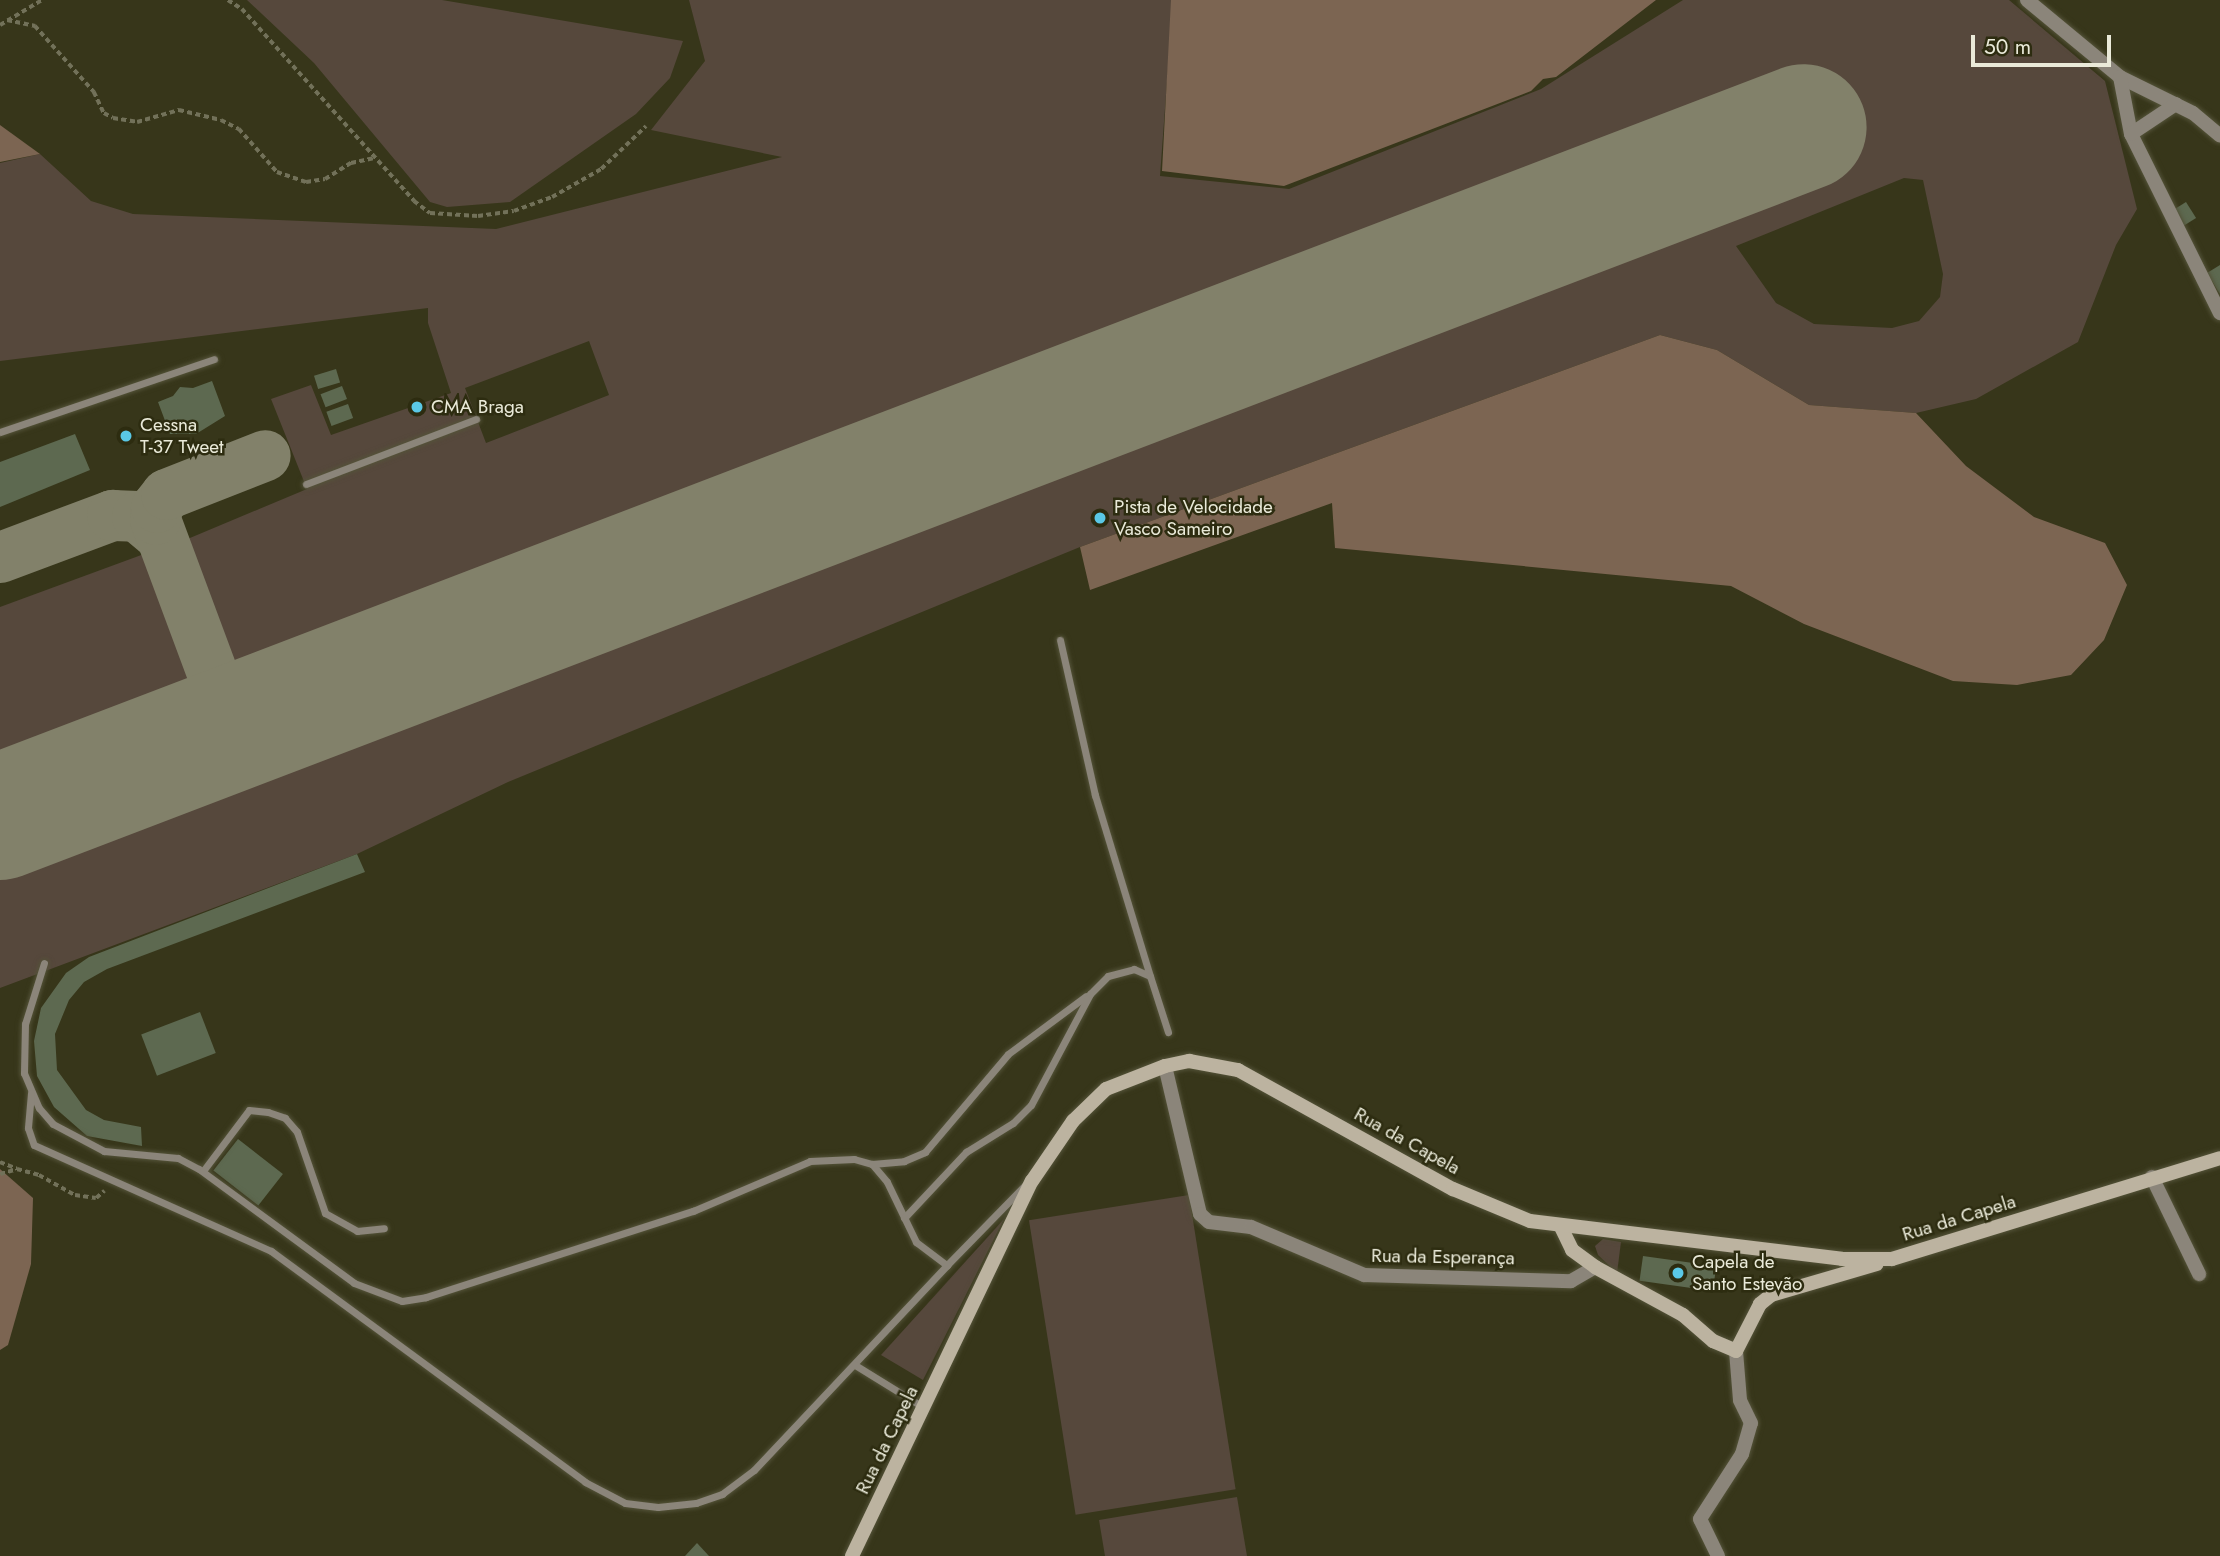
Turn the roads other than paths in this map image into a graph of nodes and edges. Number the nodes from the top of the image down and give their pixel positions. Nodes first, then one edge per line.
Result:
1 (2028, 0) edge
2 (2120, 77) junction
3 (2176, 104) junction
4 (2131, 134) junction
5 (2220, 136) edge
6 (2220, 313) edge
7 (214, 359) dead end
8 (477, 419) dead end
9 (0, 432) edge
10 (306, 484) dead end
11 (1060, 640) dead end
12 (44, 963) dead end
13 (1150, 976) junction
14 (1090, 994) junction
15 (1168, 1032) dead end
16 (1165, 1066) junction
17 (31, 1091) junction
18 (2220, 1157) edge
19 (872, 1164) junction
20 (203, 1171) junction
21 (1035, 1176) junction
22 (2152, 1177) junction
23 (904, 1218) junction
24 (1560, 1225) junction
25 (384, 1228) dead end
26 (1892, 1259) junction
27 (947, 1265) junction
28 (1595, 1267) junction
29 (2199, 1274) dead end
30 (1736, 1351) junction
31 (855, 1365) junction
32 (923, 1407) junction
33 (852, 1556) edge
34 (1718, 1556) edge

1 - 2 street
2 - 3 street
2 - 4 street
3 - 4 street
3 - 5 street
4 - 6 street
7 - 9 lane
8 - 10 lane
11 - 13 lane
12 - 17 lane
13 - 14 lane
13 - 15 lane
14 - 19 lane
14 - 23 lane
16 - 21 street, Rua da Capela
16 - 24 street, Rua da Capela
16 - 28 street, Rua da Esperança
17 - 20 lane
17 - 31 lane
18 - 22 street, Rua da Capela
19 - 20 lane
19 - 23 lane
20 - 25 lane
21 - 27 lane
21 - 32 street, Rua da Capela
22 - 26 street, Rua da Capela
22 - 29 street
23 - 27 lane
24 - 26 street, Rua da Capela
24 - 28 street
26 - 30 street
27 - 31 lane
28 - 30 street
30 - 34 street
31 - 32 lane
32 - 33 street, Rua da Capela

